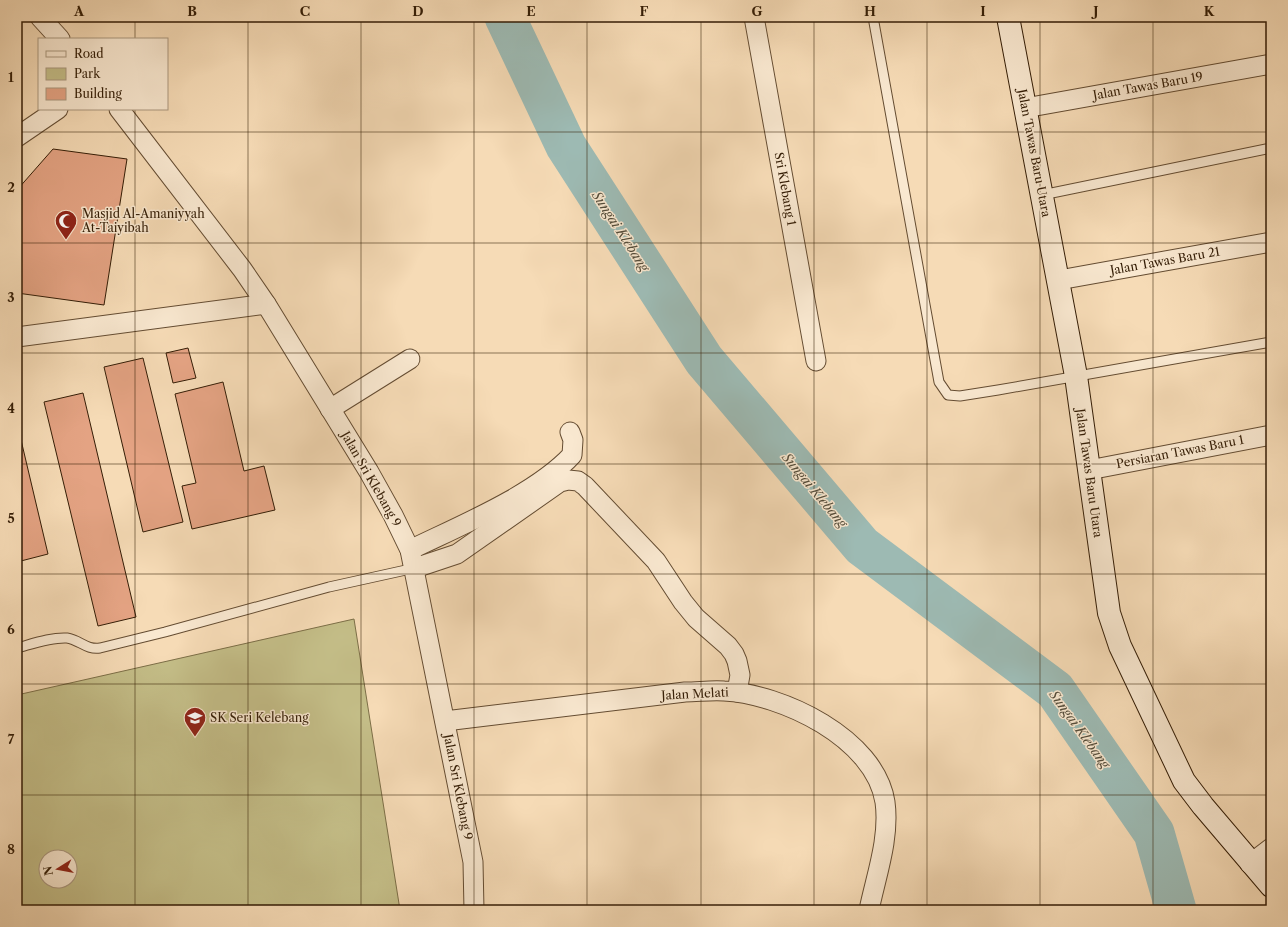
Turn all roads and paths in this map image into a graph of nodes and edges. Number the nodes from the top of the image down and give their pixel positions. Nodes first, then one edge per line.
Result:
1 (40, 17) edge
2 (754, 17) edge
3 (873, 17) edge
4 (1011, 18) edge
5 (59, 38) edge
6 (1271, 64) edge
7 (1025, 108) junction
8 (57, 110) edge
9 (120, 110) edge
10 (17, 137) edge
11 (1271, 148) edge
12 (1042, 195) junction
13 (1271, 242) edge
14 (1059, 280) junction
15 (266, 304) junction
16 (17, 337) edge
17 (1271, 342) edge
18 (410, 359) dead end
19 (816, 360) dead end
20 (1076, 376) junction
21 (330, 409) junction
22 (570, 432) dead end
23 (1271, 435) edge
24 (1089, 470) junction
25 (412, 559) junction
26 (17, 648) edge
27 (737, 692) junction
28 (445, 721) junction
29 (1271, 848) edge
30 (1250, 864) junction
31 (1271, 886) edge
32 (474, 910) edge
33 (869, 910) edge

1 - 5 street
2 - 19 street, Sri Klebang 1
3 - 20 lane
4 - 7 street, Jalan Tawas Baru Utara
6 - 7 street, Jalan Tawas Baru 19
7 - 12 street, Jalan Tawas Baru Utara
8 - 10 street
9 - 15 street, Jalan Sri Klebang 9
11 - 12 lane
12 - 14 street, Jalan Tawas Baru Utara
13 - 14 street, Jalan Tawas Baru 21
14 - 20 street, Jalan Tawas Baru Utara
15 - 16 street
15 - 21 street, Jalan Sri Klebang 9
17 - 20 lane
18 - 21 street
20 - 24 street, Jalan Tawas Baru Utara
21 - 25 street, Jalan Sri Klebang 9
22 - 25 street
23 - 24 street, Persiaran Tawas Baru 1
24 - 30 street, Jalan Tawas Baru Utara
25 - 26 lane
25 - 27 street
25 - 28 street, Jalan Sri Klebang 9
27 - 28 street, Jalan Melati
27 - 33 street, Jalan Melati
28 - 32 street, Jalan Sri Klebang 9
29 - 30 street
30 - 31 street, Jalan Tawas Baru Utara

